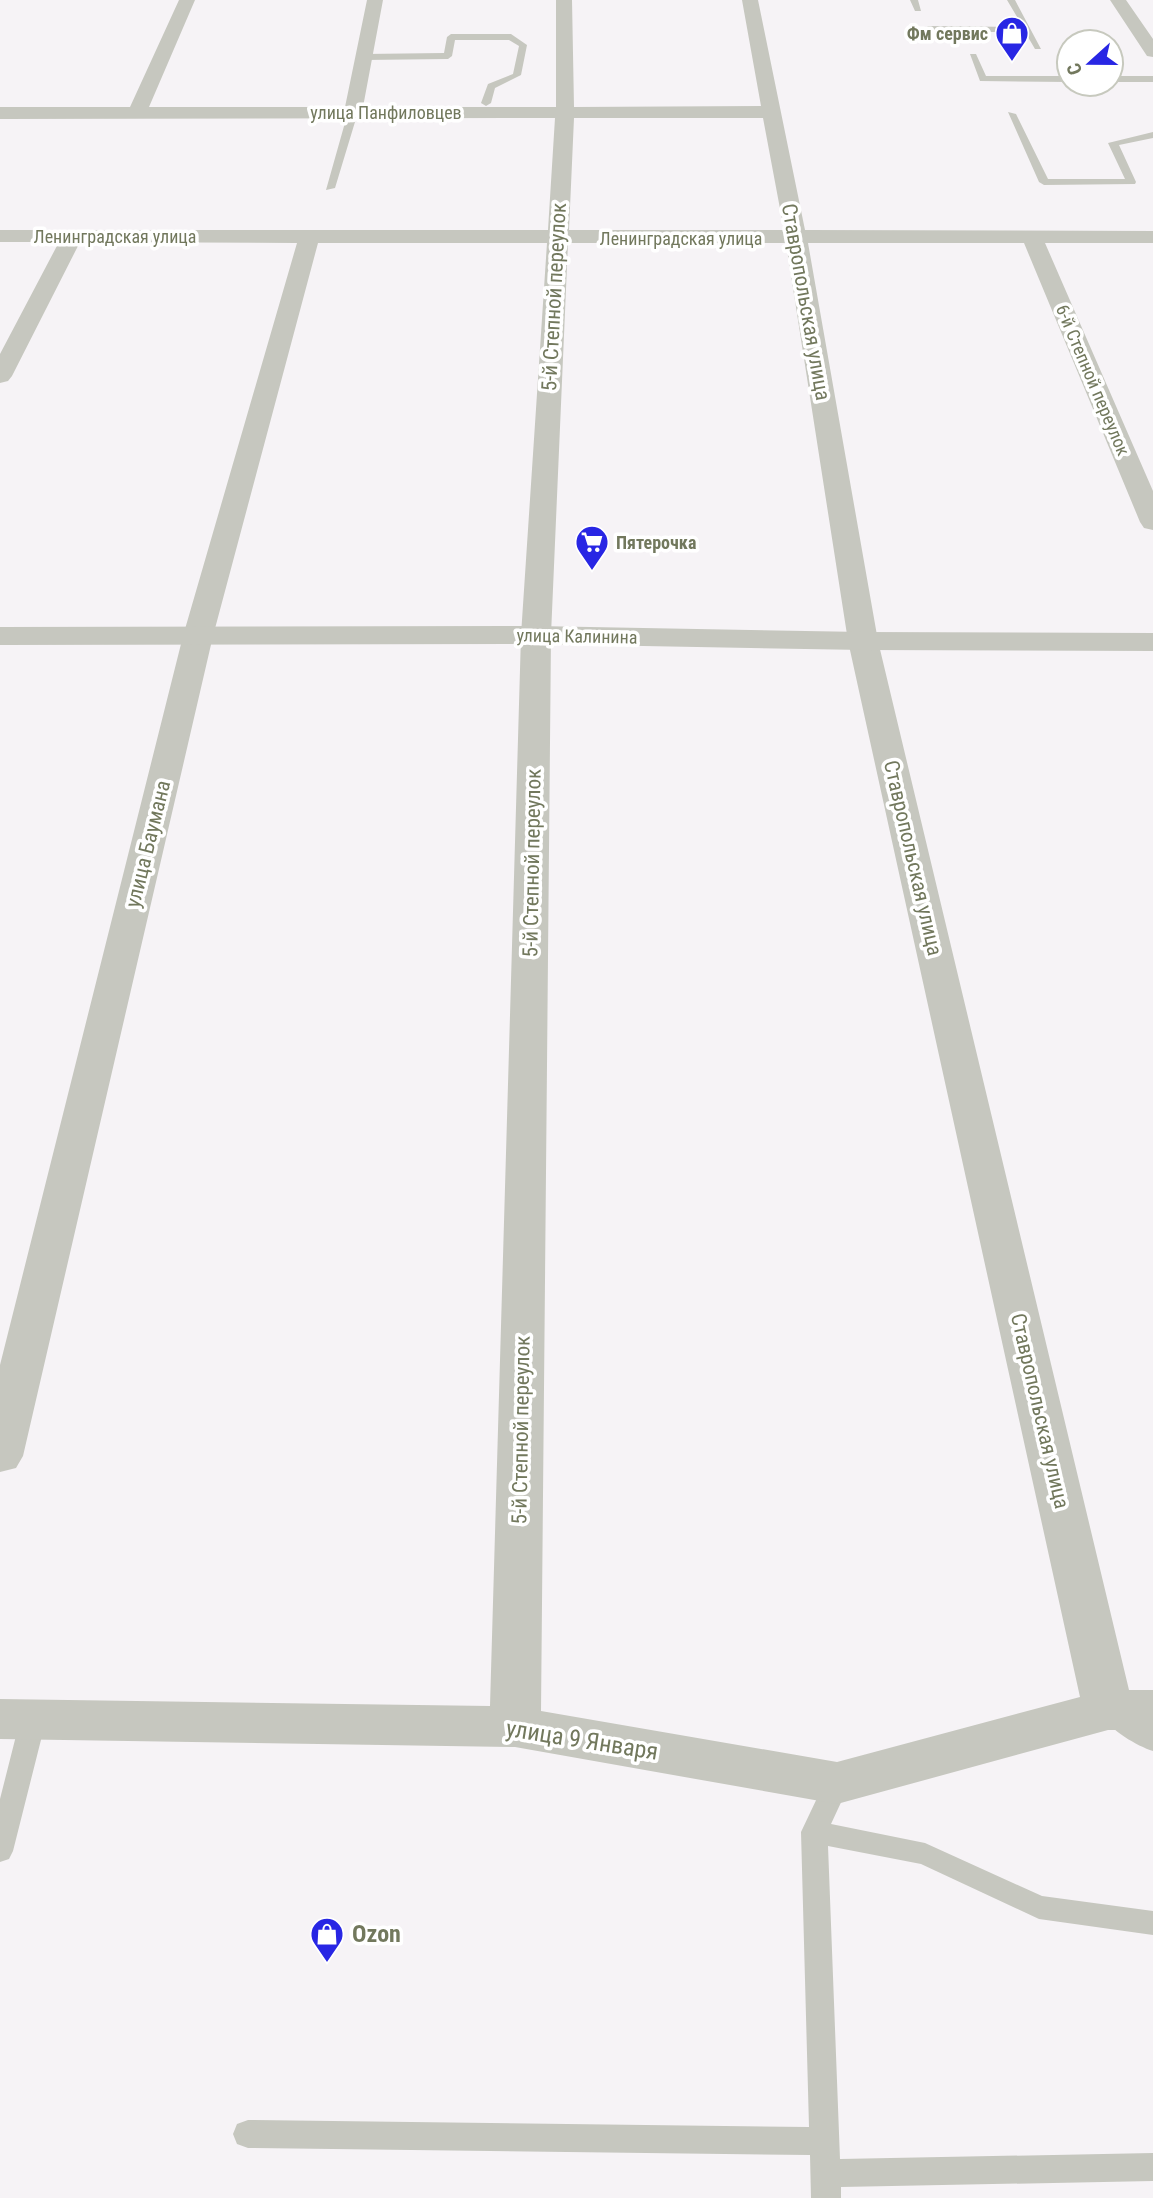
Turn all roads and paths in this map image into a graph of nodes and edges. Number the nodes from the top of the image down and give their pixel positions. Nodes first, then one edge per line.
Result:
1 (187, 0) edge
2 (375, 0) edge
3 (564, 0) edge
4 (750, 0) edge
5 (1012, 0) edge
6 (1118, 0) edge
7 (928, 29) dead end
8 (1029, 30) junction
9 (1038, 47) dead end
10 (1153, 52) edge
11 (973, 55) dead end
12 (364, 57) junction
13 (1055, 79) edge
14 (1125, 79) edge
15 (1153, 79) edge
16 (486, 103) dead end
17 (565, 112) junction
18 (772, 112) junction
19 (0, 113) edge
20 (137, 113) junction
21 (353, 113) junction
22 (1011, 114) dead end
23 (1153, 135) edge
24 (330, 188) dead end
25 (0, 236) edge
26 (73, 236) junction
27 (309, 236) junction
28 (796, 237) junction
29 (1153, 237) edge
30 (557, 238) junction
31 (1032, 238) junction
32 (0, 376) edge
33 (1153, 522) edge
34 (536, 635) junction
35 (0, 636) edge
36 (198, 636) junction
37 (863, 641) junction
38 (1153, 642) edge
39 (0, 1456) edge
40 (1131, 1710) edge
41 (16, 1719) edge
42 (515, 1727) junction
43 (1153, 1741) edge
44 (836, 1783) junction
45 (814, 1832) junction
46 (0, 1851) edge
47 (1153, 1923) edge
48 (248, 2134) dead end
49 (823, 2141) junction
50 (1153, 2167) edge
51 (825, 2185) edge

1 - 20 street
2 - 12 street
3 - 17 street, 5-й Степной переулок
4 - 18 street, Ставропольская улица
5 - 8 lane
6 - 10 street
7 - 8 lane
8 - 9 lane
11 - 13 lane
12 - 16 lane
12 - 21 street
14 - 15 lane
17 - 18 street, улица Панфиловцев
17 - 21 street, улица Панфиловцев
17 - 30 street, 5-й Степной переулок
18 - 28 street, Ставропольская улица
19 - 20 street, улица Панфиловцев
20 - 21 street, улица Панфиловцев
21 - 24 lane
22 - 23 lane
25 - 26 street, Ленинградская улица
26 - 27 street, Ленинградская улица
26 - 32 street
27 - 30 street, Ленинградская улица
27 - 36 street, улица Баумана
28 - 30 street, Ленинградская улица
28 - 31 street, Ленинградская улица
28 - 37 street, Ставропольская улица
29 - 31 street, Ленинградская улица
30 - 34 street, 5-й Степной переулок
31 - 33 street, 6-й Степной переулок
34 - 36 street, улица Калинина
34 - 37 street, улица Калинина
34 - 42 street, 5-й Степной переулок
35 - 36 street, улица Калинина
36 - 39 street, улица Баумана
37 - 38 street, улица Калинина
37 - 40 street, Ставропольская улица
40 - 43 lane
40 - 44 street, улица 9 Января
41 - 42 street, улица 9 Января
41 - 46 lane
42 - 44 street, улица 9 Января
44 - 45 lane
45 - 47 lane
45 - 49 lane
48 - 49 lane
49 - 51 lane
50 - 51 lane

